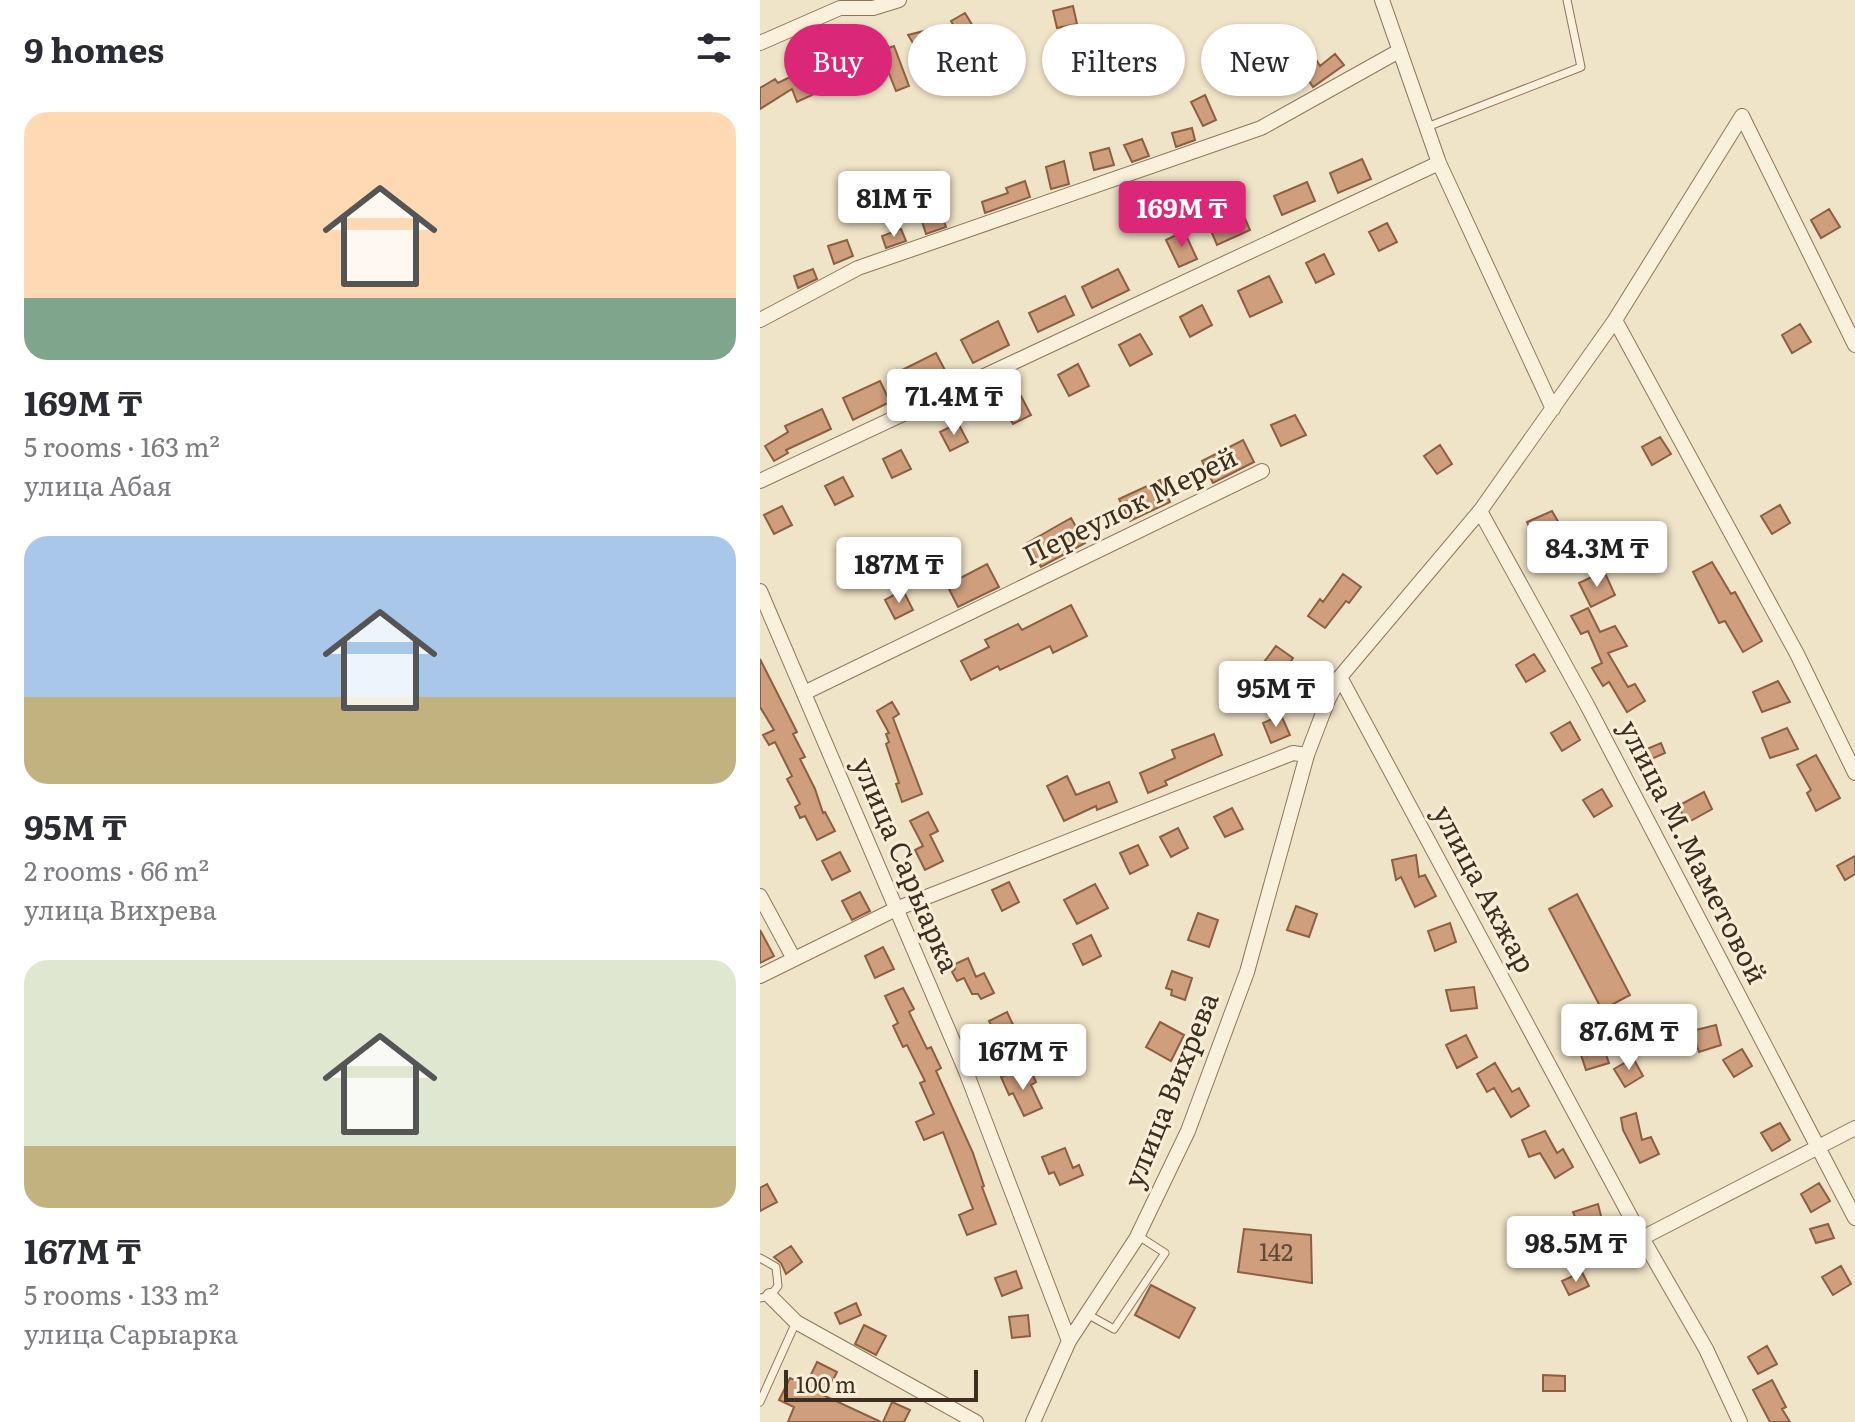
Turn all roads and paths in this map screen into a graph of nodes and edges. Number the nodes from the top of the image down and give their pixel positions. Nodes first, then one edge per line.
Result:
1 (899, 0) edge
2 (1382, 0) edge
3 (1567, 0) edge
4 (845, 4) edge
5 (760, 43) edge
6 (1399, 51) junction
7 (1427, 127) junction
8 (1439, 163) junction
9 (760, 320) edge
10 (1615, 320) junction
11 (1855, 345) edge
12 (1553, 409) junction
13 (1262, 471) dead end
14 (760, 481) edge
15 (1480, 511) junction
16 (760, 591) edge
17 (1340, 677) junction
18 (804, 693) junction
19 (1307, 755) junction
20 (1855, 773) edge
21 (760, 896) edge
22 (896, 909) junction
23 (794, 959) junction
24 (760, 976) edge
25 (1855, 1128) edge
26 (1818, 1149) junction
27 (1855, 1218) edge
28 (1137, 1235) junction
29 (1642, 1238) junction
30 (760, 1258) edge
31 (765, 1297) edge
32 (1087, 1314) junction
33 (796, 1322) junction
34 (1069, 1341) junction
35 (760, 1402) edge
36 (976, 1422) edge
37 (1033, 1422) edge
38 (1740, 1422) edge

1 - 4 street
2 - 6 street
3 - 7 lane
4 - 5 street
6 - 7 street
6 - 9 street
7 - 8 street
8 - 12 street
8 - 14 street
10 - 11 street, улица Вихрева
10 - 12 street, улица Вихрева
10 - 20 street
12 - 15 street, улица Вихрева
13 - 18 street, Переулок Мерей
15 - 17 street, улица Вихрева
15 - 26 street, улица М.Маметовой
16 - 18 street, улица Сарыарка
17 - 19 street, улица Вихрева
17 - 29 street, улица Акжар
18 - 22 street, улица Сарыарка
19 - 22 street
19 - 28 street, улица Вихрева
21 - 23 street
22 - 23 street
22 - 34 street, улица Сарыарка
23 - 24 street
25 - 26 street
26 - 27 street, улица М.Маметовой
26 - 29 street
28 - 32 street, улица Вихрева
28 - 32 lane
29 - 38 street, улица Акжар
30 - 31 lane
31 - 33 street
32 - 34 street, улица Вихрева
33 - 35 lane
33 - 36 street
34 - 37 street, улица Вихрева

